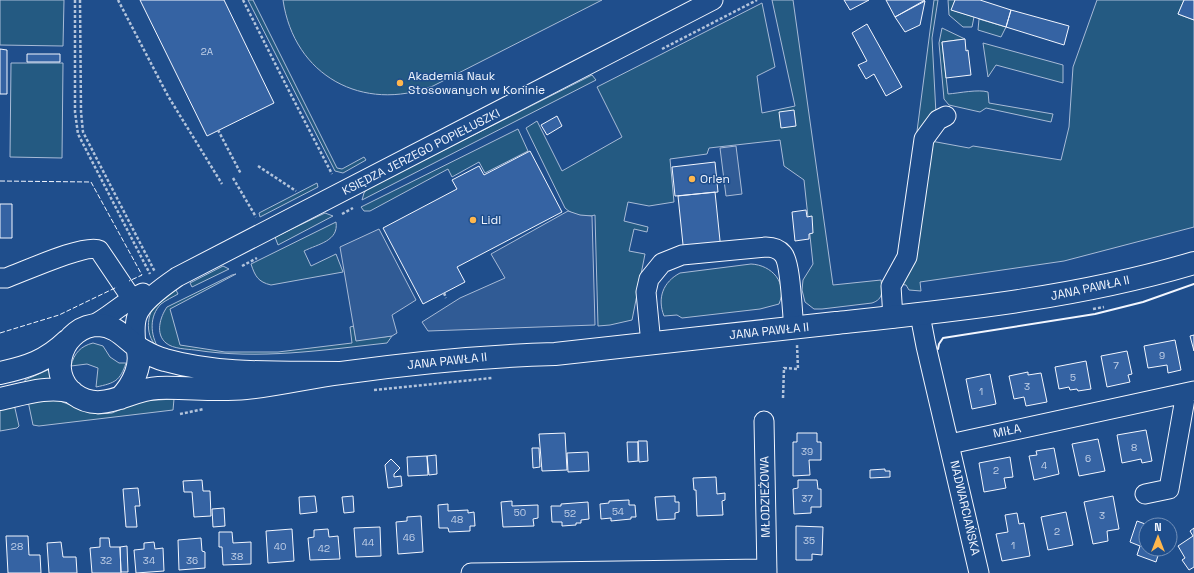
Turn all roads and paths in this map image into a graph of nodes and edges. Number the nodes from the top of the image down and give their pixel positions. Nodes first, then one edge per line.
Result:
1 (75, 0) edge
2 (80, 0) edge
3 (118, 0) edge
4 (244, 0) edge
5 (713, 0) edge
6 (946, 116) dead end
7 (218, 130) dead end
8 (258, 166) dead end
9 (241, 174) dead end
10 (332, 174) dead end
11 (233, 178) dead end
12 (222, 184) dead end
13 (296, 191) dead end
14 (259, 222) dead end
15 (1194, 263) edge
16 (151, 276) dead end
17 (0, 278) edge
18 (163, 278) junction
19 (444, 293) dead end
20 (446, 298) dead end
21 (132, 299) junction
22 (920, 315) junction
23 (893, 318) junction
24 (91, 326) junction
25 (796, 336) junction
26 (67, 341) junction
27 (651, 344) junction
28 (136, 345) junction
29 (0, 373) edge
30 (341, 373) junction
31 (72, 392) junction
32 (1190, 392) edge
33 (120, 398) junction
34 (783, 398) dead end
35 (0, 399) edge
36 (764, 421) dead end
37 (950, 444) junction
38 (1145, 494) dead end
39 (767, 571) edge
40 (471, 573) edge
41 (979, 573) edge

1 - 16 path
2 - 18 path
3 - 12 path
4 - 10 path
5 - 18 street, KSIĘDZA JERZEGO POPIEŁUSZKI
6 - 23 street
7 - 9 path
8 - 13 path
11 - 14 path
15 - 22 main road, JANA PAWŁA II
17 - 21 street
18 - 21 street, KSIĘDZA JERZEGO POPIEŁUSZKI
18 - 28 street, KSIĘDZA JERZEGO POPIEŁUSZKI
19 - 20 path
21 - 24 street, KSIĘDZA JERZEGO POPIEŁUSZKI
22 - 23 main road, JANA PAWŁA II
22 - 37 street
23 - 25 main road, JANA PAWŁA II
24 - 26 main road
24 - 28 main road
25 - 27 main road, JANA PAWŁA II
25 - 27 street
25 - 34 path
26 - 29 main road
26 - 31 main road
27 - 30 main road, JANA PAWŁA II
28 - 30 main road, JANA PAWŁA II
28 - 33 main road
30 - 33 main road, JANA PAWŁA II
31 - 33 main road
31 - 35 main road
32 - 37 street, MIŁA
32 - 38 street
36 - 39 street, MŁODZIEŻOWA
37 - 41 street, NADWARCIAŃSKA
39 - 40 street

